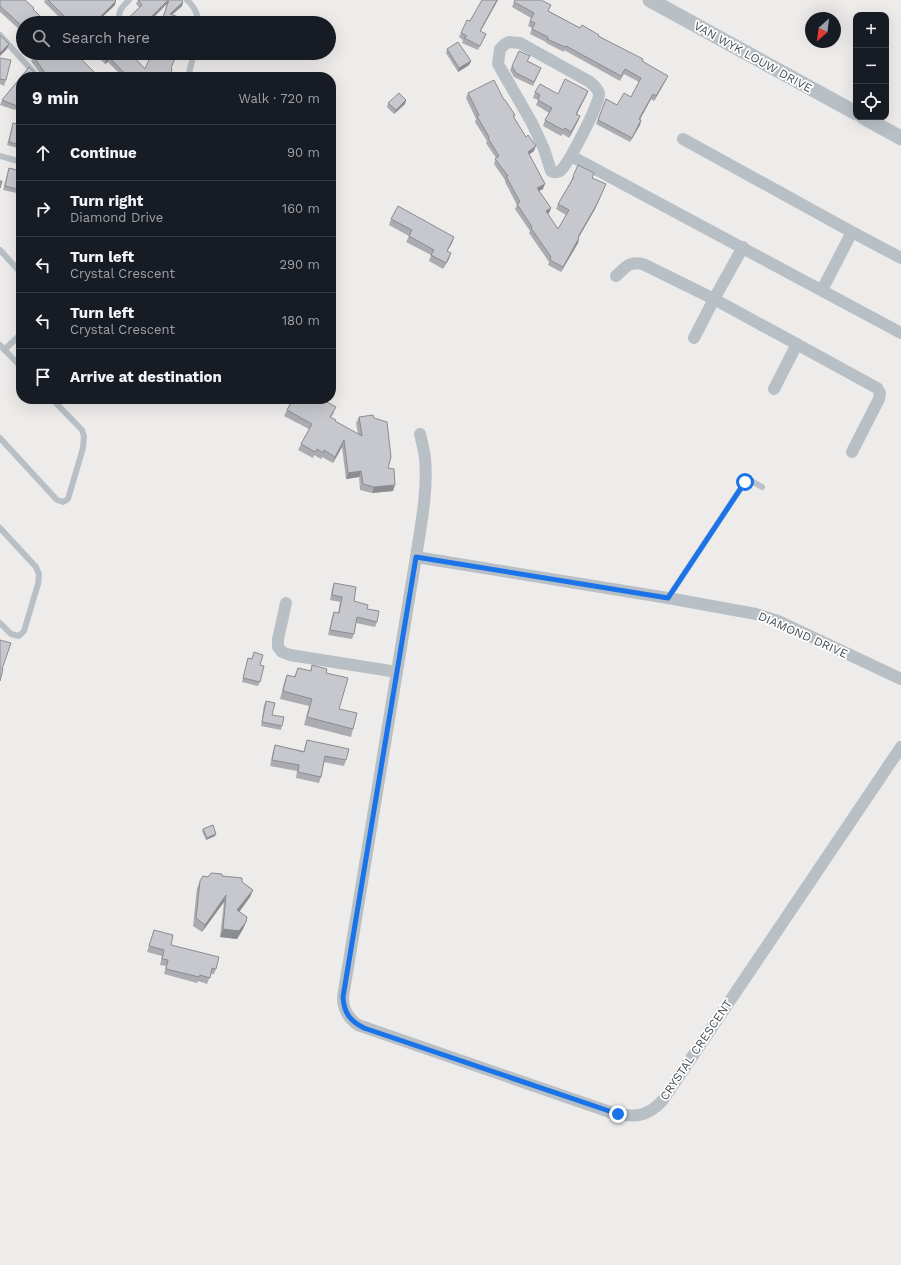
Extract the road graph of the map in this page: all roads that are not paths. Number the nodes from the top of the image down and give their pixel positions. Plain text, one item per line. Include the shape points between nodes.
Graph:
1 (129, 0) edge
2 (188, 0) edge
3 (650, 0) edge
4 (119, 16) edge
5 (197, 16) edge
6 (0, 35) edge
7 (16, 53) edge
8 (23, 60) edge
9 (192, 60) edge
10 (33, 72) edge
11 (189, 72) edge
12 (853, 111) edge
13 (868, 120) edge
14 (901, 138) edge
15 (683, 139) dead end
16 (0, 156) edge
17 (571, 156) junction
18 (16, 161) edge
19 (852, 232) junction
20 (743, 248) junction
21 (0, 250) edge
22 (901, 258) edge
23 (16, 268) edge
24 (616, 276) dead end
25 (822, 290) junction
26 (714, 300) junction
27 (901, 333) edge
28 (16, 338) edge
29 (694, 338) dead end
30 (797, 344) junction
31 (2, 348) edge
32 (16, 362) edge
33 (774, 389) dead end
34 (57, 404) edge
35 (420, 434) dead end
36 (0, 438) edge
37 (852, 452) dead end
38 (762, 487) dead end
39 (0, 528) edge
40 (416, 557) junction
41 (668, 598) junction
42 (286, 603) dead end
43 (0, 623) edge
44 (397, 672) junction
45 (901, 679) edge
46 (901, 747) edge

1 - 4 lane via 121,8
2 - 5 lane
3 - 12 street, VAN WYK LOUW DRIVE
6 - 7 lane
8 - 10 lane
9 - 11 lane
13 - 14 street
15 - 19 street
16 - 18 lane
17 - 17 street via 599,100 597,88 520,44 505,44 500,49 498,64 532,123 551,171 559,171
17 - 20 street
19 - 22 street
19 - 25 street
20 - 25 street
20 - 26 street
21 - 23 lane
24 - 26 street via 628,264 635,262
25 - 27 street
26 - 29 street
26 - 30 street
28 - 31 lane
30 - 33 street
30 - 37 street via 879,390 880,399
31 - 32 lane
34 - 36 lane via 82,430 84,436 68,499 63,502 57,500
35 - 40 street, CRYSTAL CRESCENT via 426,475
38 - 41 lane via 750,480 745,482
39 - 43 lane via 36,566 39,574 24,631 19,636 11,634
40 - 41 street, DIAMOND DRIVE
40 - 44 street, CRYSTAL CRESCENT
41 - 45 street, DIAMOND DRIVE via 763,616
42 - 44 street via 278,639 278,647 282,652
44 - 46 street, CRYSTAL CRESCENT via 343,997 346,1012 354,1022 364,1028 624,1116 643,1115 663,1100

